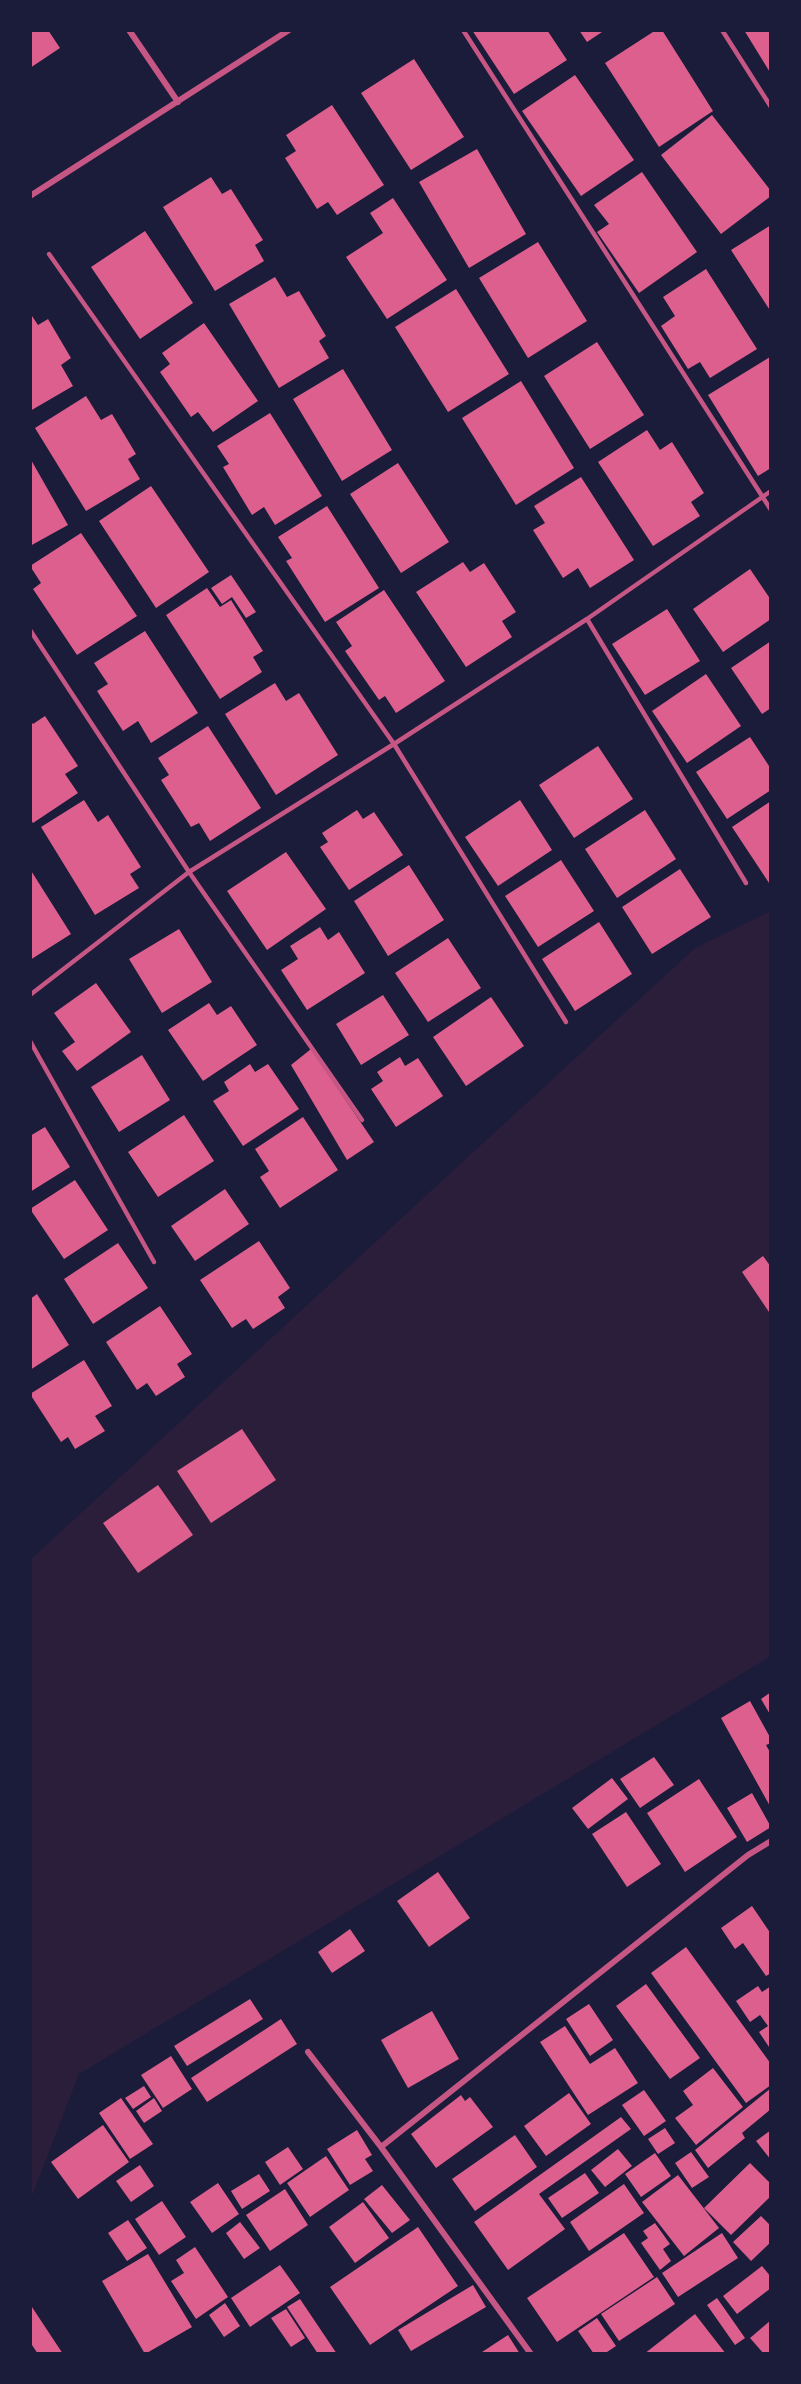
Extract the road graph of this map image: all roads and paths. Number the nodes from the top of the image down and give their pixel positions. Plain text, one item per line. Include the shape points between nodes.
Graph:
1 (129, 30) edge
2 (289, 30) edge
3 (463, 30) edge
4 (722, 30) edge
5 (178, 102) junction
6 (771, 107) edge
7 (30, 196) edge
8 (49, 254) dead end
9 (771, 491) edge
10 (762, 497) junction
11 (771, 510) edge
12 (587, 619) junction
13 (30, 630) edge
14 (394, 744) junction
15 (189, 872) junction
16 (746, 883) dead end
17 (30, 995) edge
18 (566, 1022) dead end
19 (30, 1041) edge
20 (362, 1120) dead end
21 (154, 1262) dead end
22 (771, 1841) edge
23 (308, 2052) dead end
24 (381, 2147) junction
25 (531, 2354) edge

1 - 5 street
2 - 5 street
3 - 10 lane
4 - 6 lane
5 - 7 street
8 - 14 lane
9 - 10 lane
10 - 11 lane
10 - 12 lane
12 - 14 lane
12 - 16 lane
13 - 15 lane
14 - 15 lane
14 - 18 lane
15 - 17 lane
15 - 20 lane
19 - 21 lane
22 - 24 street
23 - 24 street
24 - 25 street

